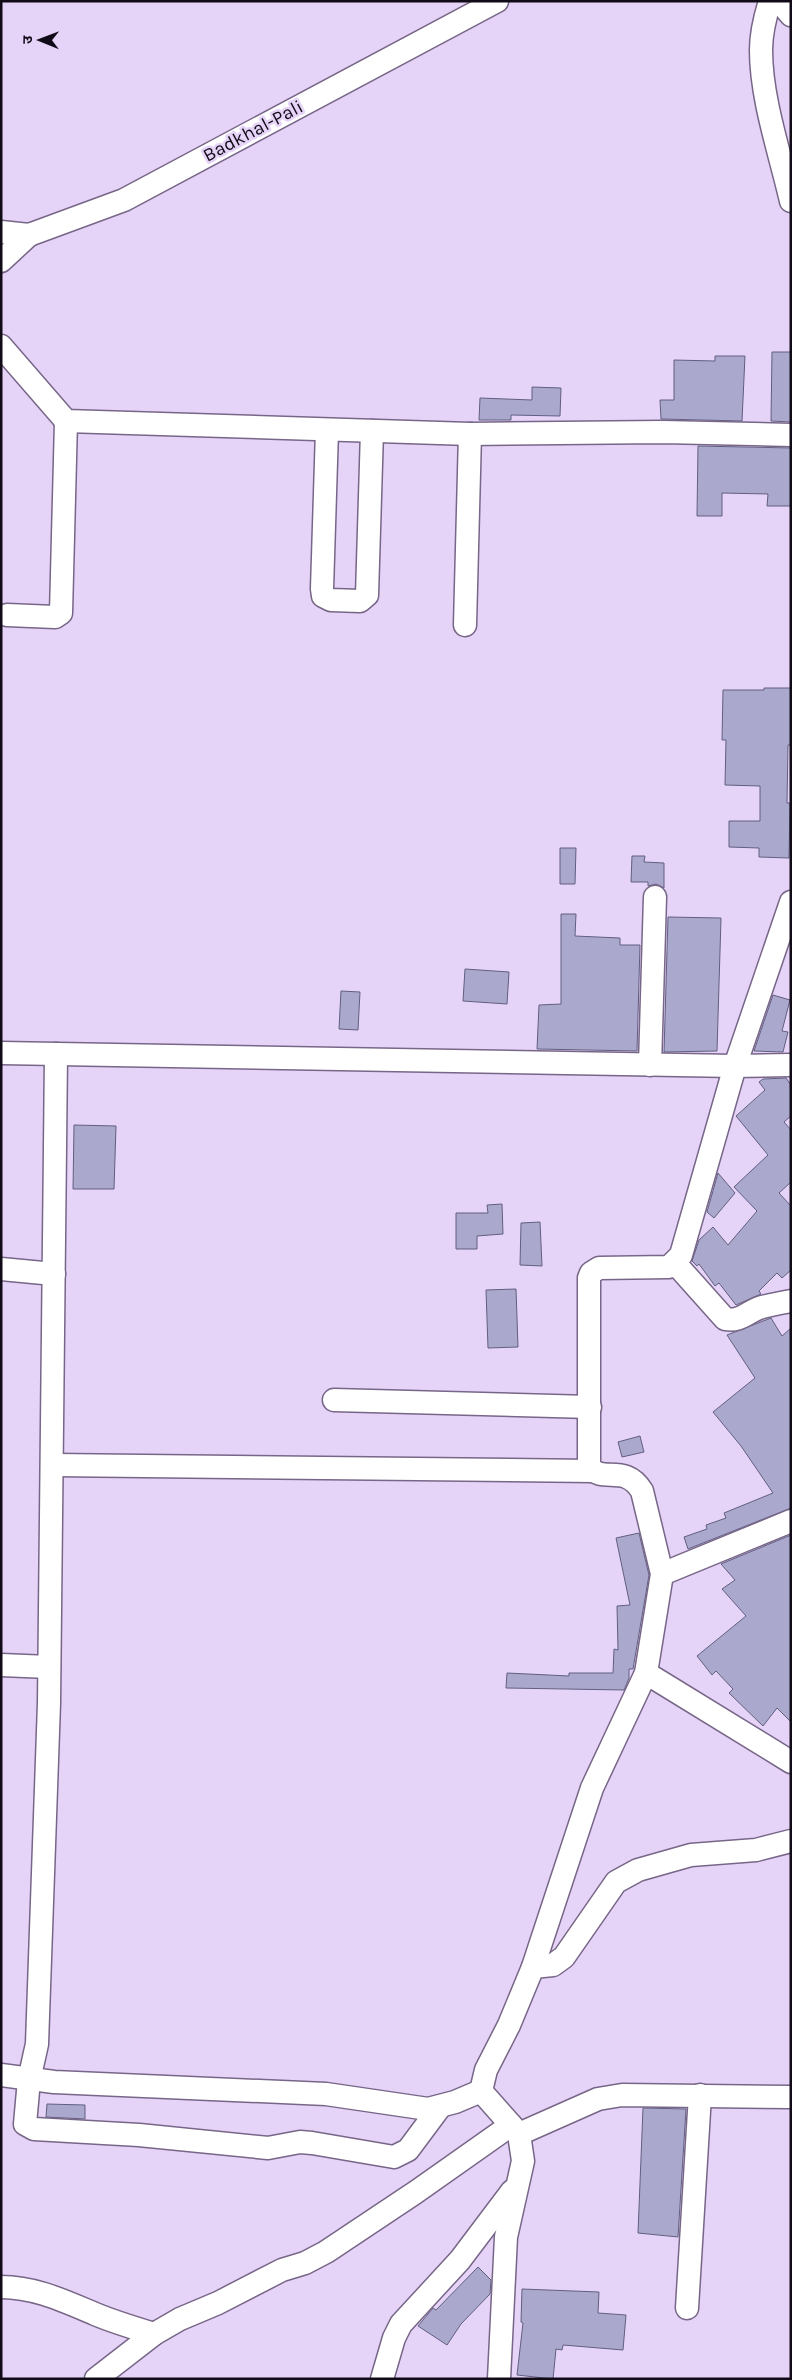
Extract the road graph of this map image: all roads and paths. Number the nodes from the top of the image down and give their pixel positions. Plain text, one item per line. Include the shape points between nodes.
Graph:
1 (497, 1) edge
2 (770, 1) edge
3 (779, 1) edge
4 (791, 15) edge
5 (791, 201) edge
6 (1, 232) edge
7 (29, 235) junction
8 (1, 261) edge
9 (1, 346) edge
10 (66, 420) junction
11 (327, 430) junction
12 (372, 431) junction
13 (470, 434) junction
14 (791, 435) edge
15 (8, 615) dead end
16 (465, 625) dead end
17 (656, 897) dead end
18 (791, 902) edge
19 (784, 946) edge
20 (1, 1053) edge
21 (56, 1054) junction
22 (650, 1064) junction
23 (791, 1065) edge
24 (735, 1066) junction
25 (675, 1263) junction
26 (1, 1269) edge
27 (54, 1274) junction
28 (791, 1301) edge
29 (334, 1400) dead end
30 (590, 1407) junction
31 (53, 1465) junction
32 (593, 1471) junction
33 (791, 1521) edge
34 (662, 1574) junction
35 (1, 1665) edge
36 (49, 1667) junction
37 (646, 1673) junction
38 (791, 1762) edge
39 (791, 1841) edge
40 (534, 1967) junction
41 (1, 2075) edge
42 (29, 2080) junction
43 (700, 2095) junction
44 (791, 2097) edge
45 (440, 2107) junction
46 (498, 2111) junction
47 (519, 2182) junction
48 (1, 2287) edge
49 (687, 2308) dead end
50 (154, 2334) junction
51 (96, 2379) edge
52 (382, 2379) edge
53 (499, 2379) edge

1 - 7 street, Badkhal-Pali via 124,200
2 - 5 street via 761,50 764,85
3 - 4 street
6 - 7 street, Badkhal-Pali
7 - 8 street
9 - 10 street
10 - 11 street
10 - 15 street via 61,613 55,617
11 - 12 street
11 - 12 street via 322,589 324,596 331,600 360,601 367,595
12 - 13 street
13 - 14 street via 663,432
13 - 16 street
17 - 22 street
18 - 19 street
19 - 24 street
20 - 21 street
21 - 22 street
21 - 27 street
22 - 24 street
23 - 24 street
24 - 25 street via 681,1255
25 - 28 street via 725,1319 741,1319 764,1306
25 - 30 street via 657,1269 599,1268 590,1273
26 - 27 street
27 - 31 street
29 - 30 street
30 - 32 street via 588,1460
31 - 32 street
31 - 36 street
32 - 34 street via 623,1475 636,1482 642,1491
33 - 34 street
34 - 37 street
35 - 36 street
36 - 42 street via 37,2044
37 - 38 street
37 - 40 street via 592,1788
39 - 40 street via 756,1850 691,1855 638,1870 616,1882 564,1957 553,1965
40 - 46 street via 486,2070
41 - 42 street
42 - 45 street via 326,2094 414,2108
42 - 45 street via 24,2119 25,2124 34,2129 139,2135 268,2148 300,2142 387,2157 408,2150
43 - 44 street
43 - 46 street via 622,2095
43 - 49 street
45 - 46 street
46 - 47 street via 523,2161
46 - 50 street via 416,2192 326,2252 305,2264 282,2270
47 - 52 street via 460,2260 401,2324
47 - 53 street via 506,2236
48 - 50 street via 20,2287 48,2295
50 - 51 street

